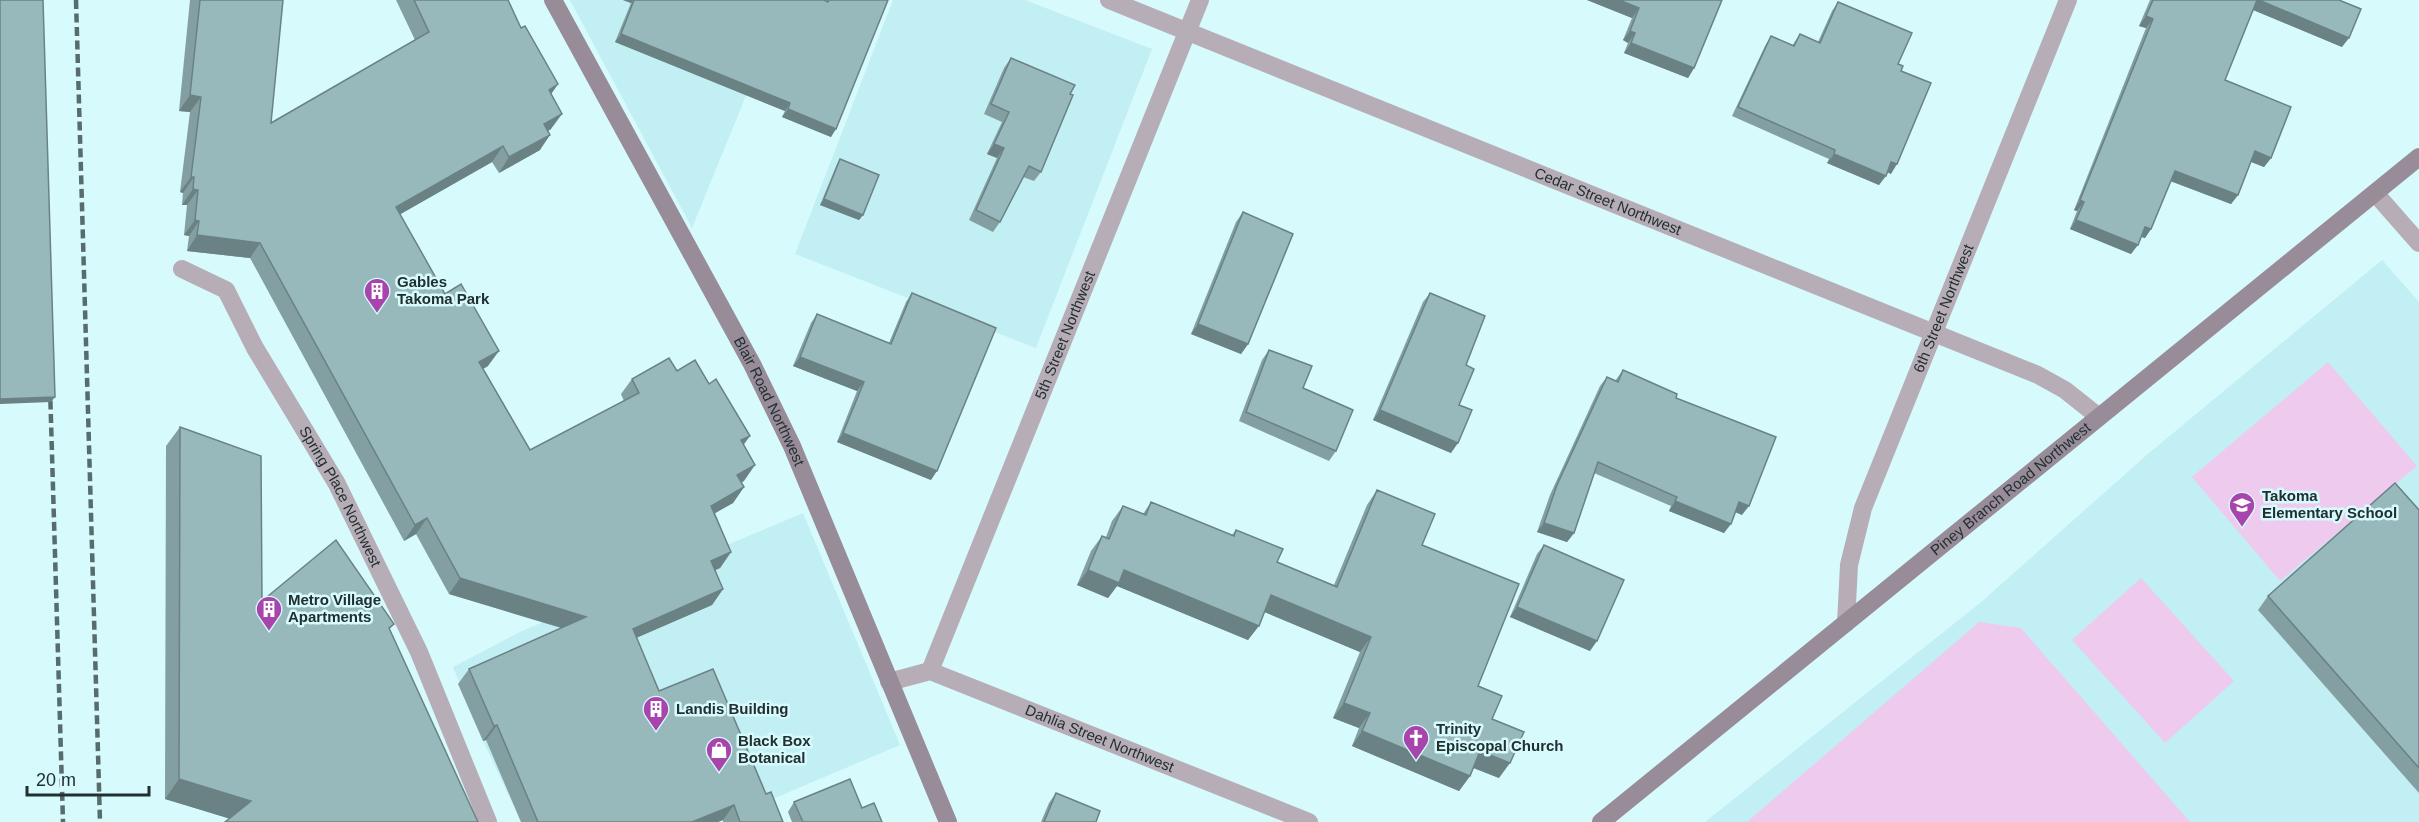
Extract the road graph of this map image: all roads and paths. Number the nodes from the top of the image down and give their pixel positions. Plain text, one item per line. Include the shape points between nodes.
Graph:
1 (553, 0) edge
2 (1109, 0) edge
3 (1200, 0) edge
4 (2068, 0) edge
5 (1188, 32) junction
6 (2419, 157) edge
7 (2374, 193) junction
8 (2419, 243) edge
9 (182, 269) dead end
10 (1934, 332) junction
11 (2099, 417) junction
12 (1846, 623) junction
13 (930, 671) junction
14 (889, 682) junction
15 (488, 822) edge
16 (948, 822) edge
17 (1309, 822) edge
18 (1602, 822) edge

1 - 14 main road, Blair Road Northwest via 752,364 792,446
2 - 5 street, Cedar Street Northwest
3 - 5 street, 5th Street Northwest
4 - 10 street, 6th Street Northwest
5 - 10 street, Cedar Street Northwest
5 - 13 street, 5th Street Northwest
6 - 7 main road, Piney Branch Road Northwest
7 - 8 street
7 - 11 main road, Piney Branch Road Northwest
9 - 15 street, Spring Place Northwest via 226,290 255,348 337,484 419,652
10 - 11 street, Cedar Street Northwest via 2038,375
10 - 12 street, 6th Street Northwest via 1860,519 1849,565
11 - 12 main road, Piney Branch Road Northwest
12 - 18 main road, Piney Branch Road Northwest
13 - 14 street
13 - 17 street, Dahlia Street Northwest
14 - 16 main road, Blair Road Northwest

